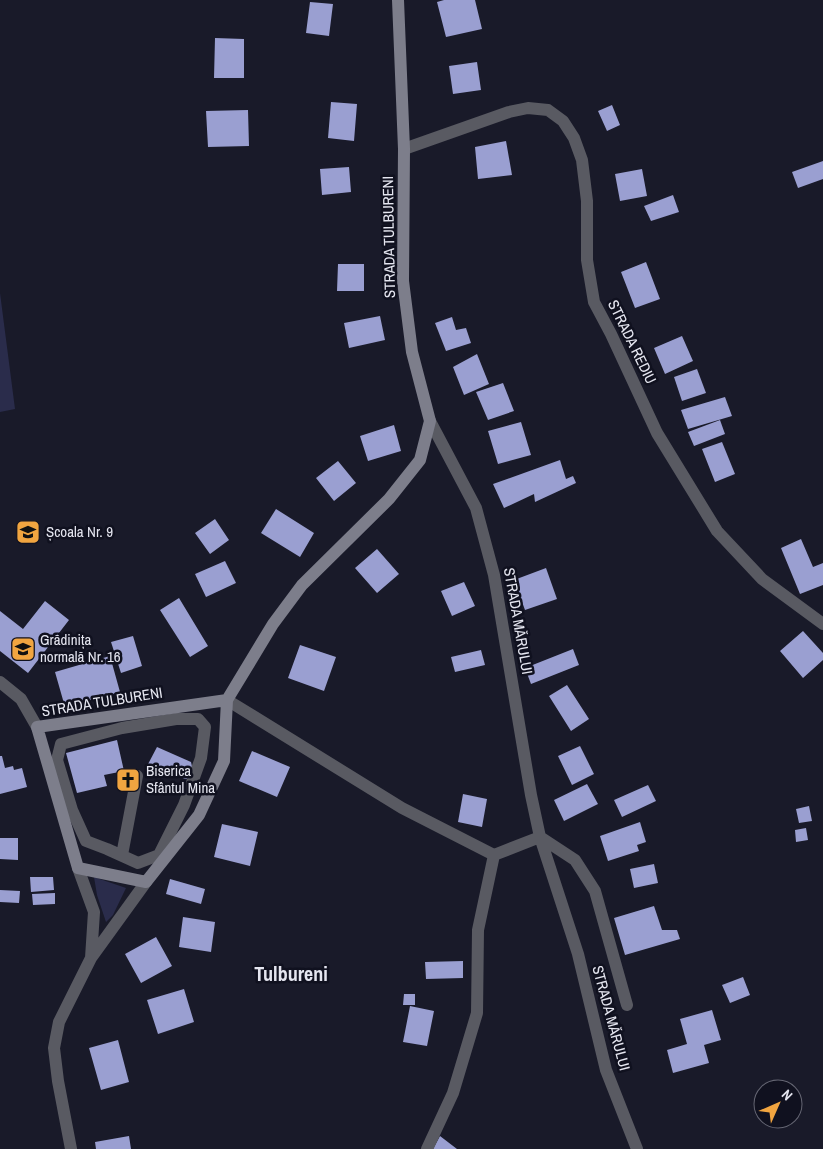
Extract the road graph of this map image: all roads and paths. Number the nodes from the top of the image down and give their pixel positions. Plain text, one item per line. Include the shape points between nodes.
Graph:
1 (398, 0) edge
2 (404, 149) junction
3 (430, 421) junction
4 (823, 624) edge
5 (0, 682) edge
6 (227, 700) junction
7 (37, 728) junction
8 (137, 776) dead end
9 (540, 837) junction
10 (122, 855) junction
11 (494, 855) junction
12 (78, 868) junction
13 (146, 882) junction
14 (90, 958) junction
15 (627, 1005) dead end
16 (71, 1149) edge
17 (426, 1149) edge
18 (637, 1149) edge

1 - 2 street, STRADA TULBURENI
2 - 3 street, STRADA TULBURENI via 403,281 412,352
2 - 4 street, STRADA REDIU via 528,108 548,110 563,121 582,160 594,302 657,433 717,530 762,579
3 - 6 street, STRADA TULBURENI via 420,460 389,499 302,586 273,624
3 - 9 street, STRADA MĂRULUI via 476,508 489,556
5 - 7 street via 21,699
6 - 7 street, STRADA TULBURENI
6 - 11 street via 402,808
6 - 13 street, STRADA TULBURENI via 224,761 199,815
7 - 12 street, STRADA TULBURENI
8 - 10 street
9 - 11 street
9 - 15 street via 575,860 595,891
9 - 18 street, STRADA MĂRULUI via 578,954 606,1070
10 - 10 street via 138,863 159,855 184,805 201,758 205,727 198,719 176,719 122,728 61,744 57,760 72,810 86,842
11 - 17 street via 478,930 477,1013 453,1093
12 - 13 street
12 - 14 street, STRADA TULBURENI via 94,912
13 - 14 street, STRADA TULBURENI
14 - 16 street, STRADA TULBURENI via 59,1022 54,1048

